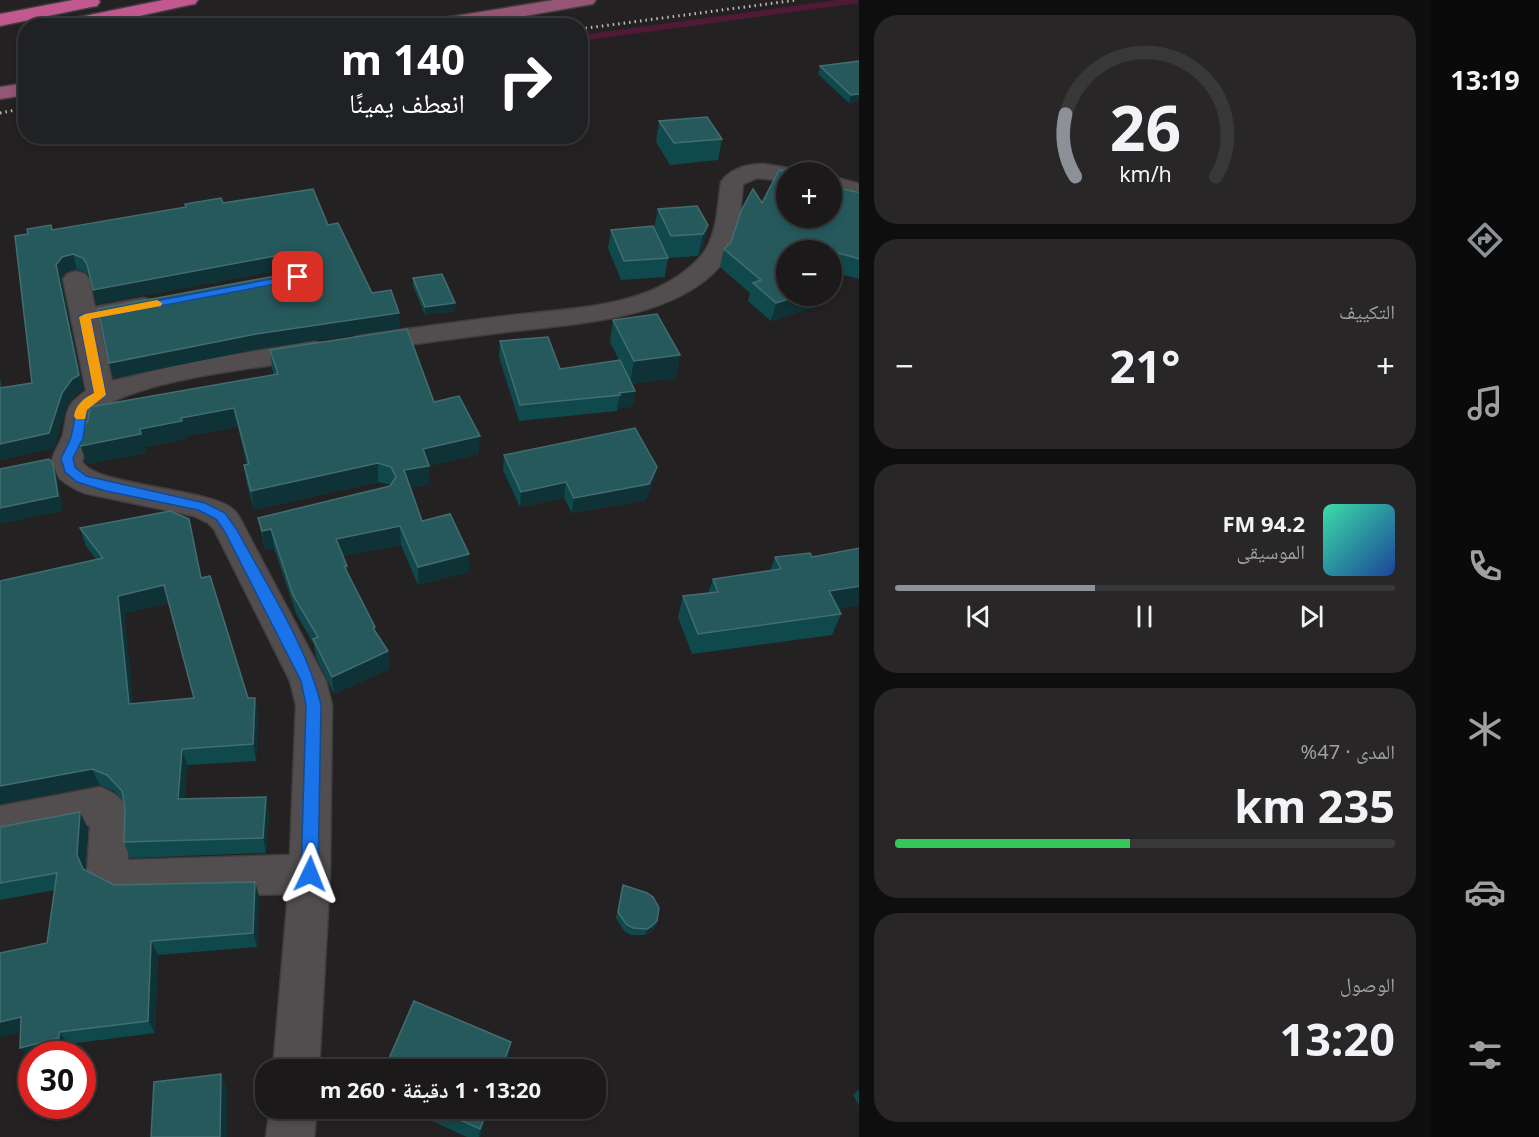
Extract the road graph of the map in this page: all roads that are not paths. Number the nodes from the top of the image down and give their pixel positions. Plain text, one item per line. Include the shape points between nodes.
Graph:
1 (101, 0) edge
2 (189, 0) edge
3 (587, 0) edge
4 (103, 18) edge
5 (479, 18) edge
6 (0, 20) edge
7 (18, 90) edge
8 (0, 93) edge
9 (776, 173) edge
10 (842, 186) edge
11 (859, 192) edge
12 (76, 279) dead end
13 (163, 302) edge
14 (85, 317) junction
15 (100, 395) junction
16 (0, 824) edge
17 (310, 874) junction
18 (297, 1059) edge
19 (292, 1119) edge
20 (290, 1137) edge

1 - 6 highway
2 - 4 highway
3 - 5 main road
7 - 8 main road
9 - 15 street via 757,171 737,176 732,182 713,259 685,284 663,295 610,310 342,346 160,377
10 - 11 street
12 - 14 street
13 - 14 street
14 - 15 street
15 - 17 street via 81,409 77,438 56,460 81,479 201,506 242,527 308,681 314,705
16 - 17 street via 100,805 110,813 107,870 122,879
17 - 18 street
19 - 20 street

